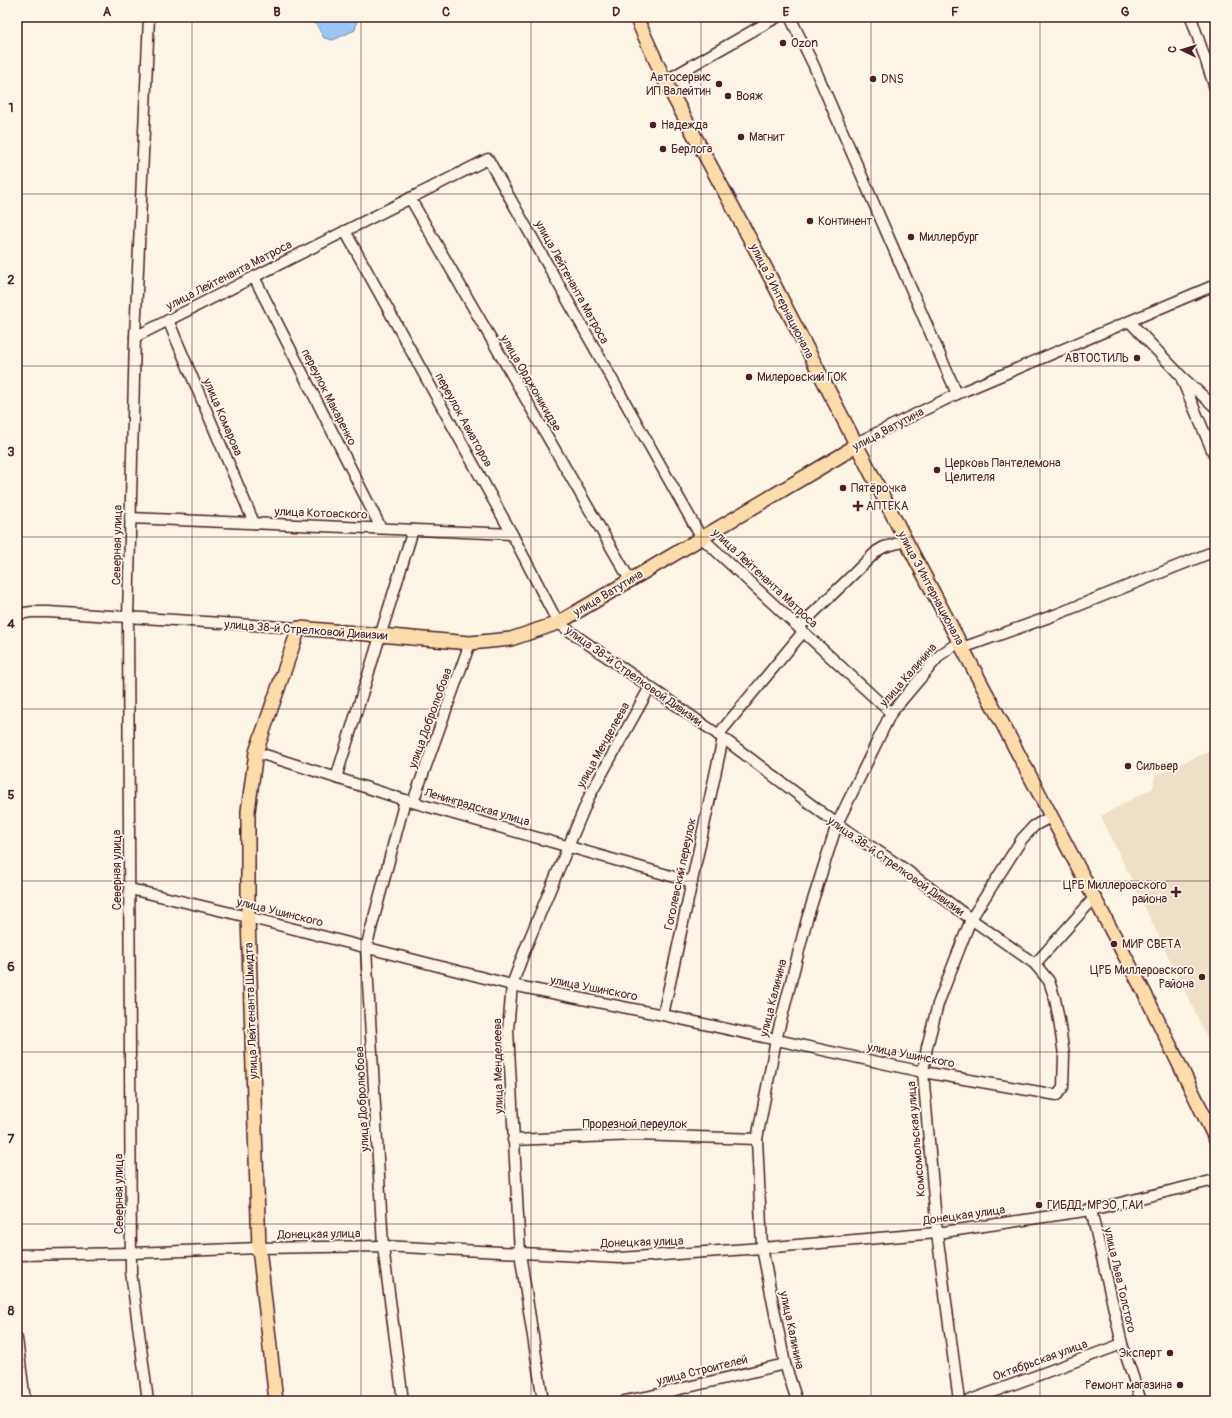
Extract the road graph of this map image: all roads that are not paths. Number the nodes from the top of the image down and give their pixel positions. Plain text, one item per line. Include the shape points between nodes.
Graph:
1 (149, 17) edge
2 (636, 17) edge
3 (777, 17) edge
4 (790, 17) edge
5 (1191, 17) edge
6 (666, 82) junction
7 (1215, 88) edge
8 (410, 198) junction
9 (345, 231) junction
10 (254, 277) junction
11 (1215, 285) edge
12 (168, 320) junction
13 (1130, 322) junction
14 (135, 337) junction
15 (1181, 376) junction
16 (957, 394) junction
17 (1215, 406) edge
18 (856, 443) junction
19 (1215, 457) edge
20 (130, 518) junction
21 (254, 523) junction
22 (381, 528) junction
23 (413, 530) junction
24 (512, 534) junction
25 (701, 537) junction
26 (906, 541) junction
27 (1215, 551) edge
28 (630, 580) junction
29 (17, 614) edge
30 (128, 618) junction
31 (558, 623) junction
32 (299, 628) junction
33 (801, 630) junction
34 (381, 635) junction
35 (470, 643) junction
36 (961, 645) junction
37 (650, 687) junction
38 (891, 713) junction
39 (720, 737) junction
40 (256, 752) junction
41 (336, 778) junction
42 (409, 801) junction
43 (1052, 816) junction
44 (837, 824) junction
45 (569, 847) junction
46 (692, 882) junction
47 (130, 888) junction
48 (1095, 897) junction
49 (248, 917) junction
50 (971, 919) junction
51 (366, 948) junction
52 (1035, 964) junction
53 (512, 985) junction
54 (663, 1015) junction
55 (776, 1040) junction
56 (923, 1072) junction
57 (1215, 1138) edge
58 (757, 1139) junction
59 (513, 1140) junction
60 (1215, 1180) edge
61 (1091, 1210) junction
62 (937, 1233) junction
63 (383, 1246) junction
64 (259, 1248) junction
65 (762, 1248) junction
66 (132, 1253) junction
67 (520, 1253) junction
68 (17, 1255) edge
69 (17, 1339) edge
70 (1122, 1344) junction
71 (785, 1364) junction
72 (647, 1399) edge
73 (25, 1401) edge
74 (148, 1401) edge
75 (276, 1401) edge
76 (403, 1401) edge
77 (543, 1401) edge
78 (626, 1401) edge
79 (796, 1401) edge
80 (959, 1401) edge
81 (968, 1401) edge
82 (1141, 1401) edge

1 - 14 street, Северная улица
2 - 6 main road, улица 3 Интернационала
3 - 6 street
4 - 16 street
5 - 7 street
6 - 18 main road, улица 3 Интернационала
8 - 9 street, улица Лейтенанта Матроса
8 - 25 street, улица Лейтенанта Матроса via 488,159
8 - 28 street, улица Орджоникидзе
9 - 10 street, улица Лейтенанта Матроса
9 - 24 street, переулок Авиаторов
10 - 12 street, улица Лейтенанта Матроса
10 - 22 street, переулок Макаренко
11 - 13 street, улица Ватутина
12 - 14 street, улица Лейтенанта Матроса
12 - 21 street, улица Комарова
13 - 15 street
13 - 16 street, улица Ватутина
14 - 20 street, Северная улица
15 - 17 street
15 - 19 street
16 - 18 street, улица Ватутина
18 - 25 main road, улица Ватутина via 845,453
18 - 26 main road, улица 3 Интернационала
20 - 21 street, улица Котовского
20 - 30 street, Северная улица
21 - 22 street, улица Котовского
22 - 23 street, улица Котовского
23 - 24 street, улица Котовского
23 - 34 street
24 - 31 street, переулок Авиаторов
25 - 28 main road, улица Ватутина
25 - 33 street, улица Лейтенанта Матроса
26 - 33 street, Гоголевский переулок via 877,551
26 - 36 main road, улица 3 Интернационала
27 - 36 street, улица Калинина via 1055,615
28 - 31 main road, улица Ватутина
29 - 30 street, улица 38-й Стрелковой Дивизии via 48,612
30 - 32 street, улица 38-й Стрелковой Дивизии
30 - 47 street, Северная улица
31 - 35 main road, улица 38-й Стрелковой Дивизии via 511,639
31 - 37 street, улица 38-й Стрелковой Дивизии
32 - 34 main road, улица 38-й Стрелковой Дивизии
32 - 40 main road, улица Лейтенанта Шмидта
33 - 38 street, улица Лейтенанта Матроса
33 - 39 street, Гоголевский переулок
34 - 35 main road, улица 38-й Стрелковой Дивизии
34 - 41 street
35 - 42 street, улица Добролюбова
36 - 38 street, улица Калинина via 940,655
36 - 43 main road, улица 3 Интернационала
37 - 39 street, улица 38-й Стрелковой Дивизии
37 - 45 street, улица Менделеева via 589,797
38 - 44 street, улица Калинина
39 - 44 street, улица 38-й Стрелковой Дивизии
39 - 46 street, Гоголевский переулок
40 - 41 street, Ленинградская улица
40 - 49 main road, улица Лейтенанта Шмидта via 248,811
41 - 42 street, Ленинградская улица
42 - 45 street, Ленинградская улица
42 - 51 street, улица Добролюбова
43 - 48 main road, улица 3 Интернационала
43 - 50 street, Комсомольская улица via 1034,826 1022,839
44 - 50 street, улица 38-й Стрелковой Дивизии via 906,870
44 - 55 street, улица Калинина via 807,918
45 - 46 street, Ленинградская улица
45 - 53 street, улица Менделеева
46 - 54 street, Гоголевский переулок
47 - 49 street, улица Ушинского
47 - 66 street, Северная улица
48 - 52 street
48 - 57 main road, улица 3 Интернационала via 1180,1063
49 - 51 street, улица Ушинского
49 - 64 main road, улица Лейтенанта Шмидта
50 - 52 street, улица 38-й Стрелковой Дивизии
50 - 56 street, Комсомольская улица via 938,1004
51 - 53 street, улица Ушинского
51 - 63 street, улица Добролюбова
52 - 56 street, улица Ушинского via 1049,981 1059,1020 1064,1055 1063,1087 1057,1095
53 - 54 street, улица Ушинского
53 - 59 street, улица Менделеева via 508,1030
54 - 55 street, улица Ушинского
55 - 56 street, улица Ушинского
55 - 58 street, улица Калинина
56 - 62 street, Комсомольская улица
58 - 59 street, Прорезной переулок via 636,1135
58 - 65 street, улица Калинина
59 - 67 street, улица Менделеева
60 - 61 street, Донецкая улица
61 - 62 street, Донецкая улица
61 - 70 street, улица Льва Толстого
62 - 65 street, Донецкая улица
62 - 80 street, Комсомольская улица
63 - 64 street, Донецкая улица
63 - 67 street, Донецкая улица
63 - 76 street, улица Добролюбова
64 - 66 street, Донецкая улица
64 - 75 main road, улица Лейтенанта Шмидта
65 - 67 street, Донецкая улица via 620,1258
65 - 71 street, улица Калинина
66 - 68 street, Донецкая улица
66 - 74 street, Северная улица via 131,1272
67 - 77 street, улица Менделеева
69 - 73 street
70 - 81 street, Октябрьская улица
70 - 82 street, улица Льва Толстого
71 - 72 street, улица Строителей
71 - 79 street, улица Калинина
72 - 78 street, улица Строителей

